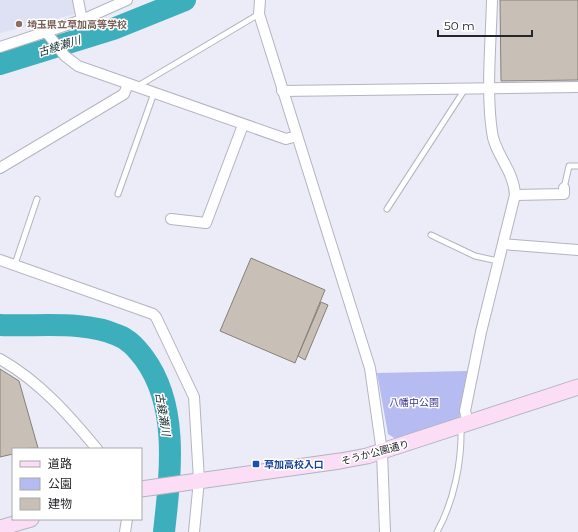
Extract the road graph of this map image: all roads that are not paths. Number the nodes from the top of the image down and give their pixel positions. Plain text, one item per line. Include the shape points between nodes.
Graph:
1 (78, 0) edge
2 (127, 0) edge
3 (260, 0) edge
4 (492, 0) edge
5 (259, 14) junction
6 (82, 20) junction
7 (49, 35) junction
8 (0, 47) edge
9 (132, 85) junction
10 (578, 87) edge
11 (466, 88) junction
12 (490, 88) junction
13 (282, 91) junction
14 (154, 93) junction
15 (243, 125) junction
16 (297, 136) junction
17 (578, 166) edge
18 (0, 168) edge
19 (564, 188) joint
20 (118, 194) dead end
21 (515, 195) junction
22 (37, 200) dead end
23 (387, 209) dead end
24 (171, 219) dead end
25 (431, 235) dead end
26 (503, 244) junction
27 (578, 250) edge
28 (0, 260) edge
29 (498, 262) junction
30 (15, 264) junction
31 (0, 359) edge
32 (578, 387) edge
33 (465, 424) junction
34 (96, 448) edge
35 (382, 452) junction
36 (194, 481) junction
37 (142, 489) edge
38 (28, 520) edge
39 (128, 520) edge
40 (0, 528) edge
41 (125, 532) edge
42 (194, 532) edge
43 (385, 532) edge
44 (437, 532) edge

1 - 6 street
2 - 6 street
3 - 5 street
4 - 12 street
5 - 9 lane
5 - 13 street
6 - 7 street
7 - 8 street
7 - 9 street via 65,56 78,66
9 - 14 street
9 - 18 street via 124,94
10 - 12 street
11 - 12 street
11 - 13 street
11 - 23 lane
12 - 21 street via 492,133 514,184
13 - 16 street
14 - 15 street
14 - 20 lane
15 - 16 street via 286,139
15 - 24 street via 206,223
16 - 35 street via 370,368
17 - 19 lane via 569,166
19 - 21 street via 564,194
21 - 26 street
22 - 30 lane
25 - 29 lane via 475,256
26 - 27 street
26 - 29 street
28 - 30 street
29 - 33 street via 481,332 465,411
30 - 36 street via 156,317 194,397
31 - 34 street via 30,378 54,400
32 - 33 street, そうか公園通り
33 - 35 street, そうか公園通り
33 - 44 lane via 451,499
35 - 36 street, そうか公園通り via 340,461
35 - 43 street
36 - 37 street, そうか公園通り
36 - 42 street
38 - 40 street
39 - 41 street

